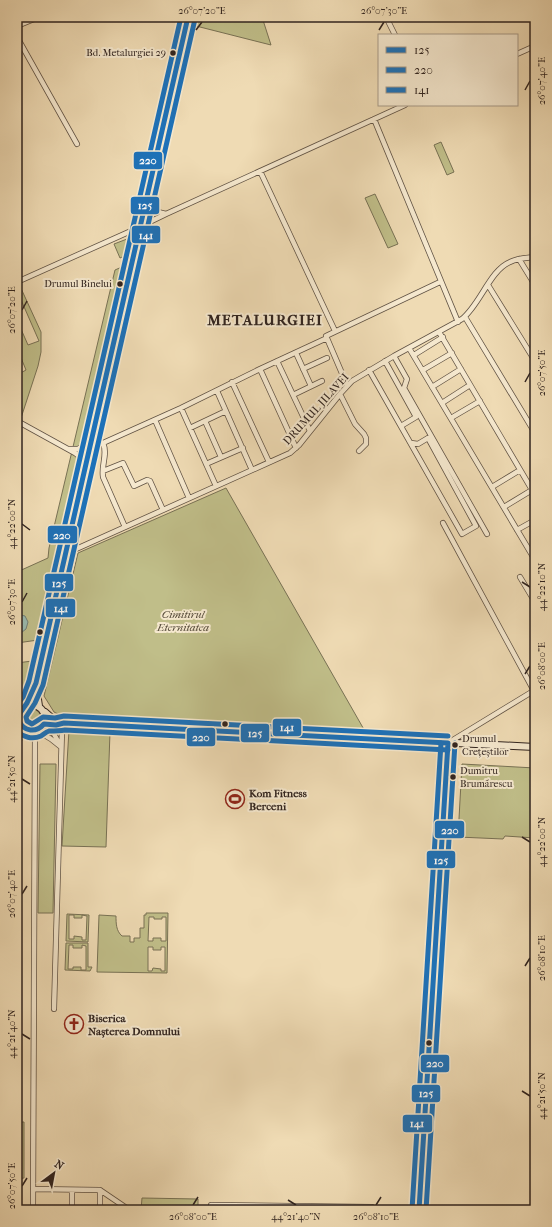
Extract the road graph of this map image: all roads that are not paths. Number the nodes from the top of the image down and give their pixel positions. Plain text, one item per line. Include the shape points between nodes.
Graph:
1 (39, 17) edge
2 (188, 17) edge
3 (386, 17) edge
4 (17, 26) edge
5 (394, 34) edge
6 (17, 37) edge
7 (535, 46) edge
8 (518, 54) edge
9 (403, 106) edge
10 (374, 119) junction
11 (78, 144) dead end
12 (260, 171) junction
13 (145, 205) junction
14 (166, 214) junction
15 (140, 227) junction
16 (535, 257) edge
17 (519, 259) junction
18 (17, 282) edge
19 (440, 282) junction
20 (488, 285) junction
21 (535, 285) edge
22 (465, 316) junction
23 (458, 322) junction
24 (335, 331) junction
25 (439, 332) junction
26 (443, 337) junction
27 (327, 338) junction
28 (409, 348) junction
29 (296, 353) junction
30 (452, 353) junction
31 (414, 355) junction
32 (394, 356) junction
33 (327, 358) dead end
34 (277, 361) junction
35 (385, 361) junction
36 (535, 361) edge
37 (260, 368) junction
38 (303, 369) junction
39 (461, 369) junction
40 (369, 370) junction
41 (423, 370) junction
42 (322, 381) dead end
43 (232, 382) junction
44 (347, 385) junction
45 (470, 385) junction
46 (311, 386) junction
47 (432, 387) junction
48 (217, 390) junction
49 (340, 394) junction
50 (293, 395) junction
51 (480, 401) junction
52 (442, 403) junction
53 (181, 408) junction
54 (226, 411) junction
55 (451, 418) junction
56 (155, 420) junction
57 (205, 421) junction
58 (17, 422) edge
59 (401, 426) junction
60 (190, 428) junction
61 (310, 431) junction
62 (535, 433) edge
63 (90, 443) junction
64 (103, 443) junction
65 (411, 443) junction
66 (67, 448) junction
67 (243, 448) junction
68 (296, 448) junction
69 (359, 451) dead end
70 (221, 458) junction
71 (269, 462) junction
72 (206, 464) junction
73 (85, 465) junction
74 (252, 470) junction
75 (520, 470) junction
76 (103, 471) junction
77 (216, 486) junction
78 (492, 487) junction
79 (532, 490) junction
80 (535, 495) edge
81 (190, 498) junction
82 (504, 507) junction
83 (163, 510) junction
84 (535, 520) edge
85 (443, 523) dead end
86 (125, 526) junction
87 (518, 530) junction
88 (487, 534) dead end
89 (535, 546) edge
90 (529, 550) junction
91 (65, 554) junction
92 (535, 560) edge
93 (520, 577) dead end
94 (535, 602) edge
95 (36, 683) junction
96 (534, 691) edge
97 (39, 706) junction
98 (25, 707) junction
99 (45, 712) junction
100 (64, 722) junction
101 (18, 723) edge
102 (44, 724) junction
103 (34, 731) junction
104 (17, 741) edge
105 (448, 743) junction
106 (61, 747) junction
107 (535, 747) edge
108 (54, 1009) dead end
109 (33, 1189) junction
110 (72, 1190) junction
111 (100, 1190) junction
112 (245, 1208) edge
113 (274, 1208) edge
114 (302, 1208) edge
115 (330, 1208) edge
116 (346, 1208) edge
117 (372, 1209) edge
118 (33, 1210) edge
119 (72, 1210) edge
120 (100, 1210) edge
121 (128, 1210) edge
122 (211, 1210) edge
123 (419, 1210) edge

1 - 4 street
2 - 13 main road
3 - 5 street
6 - 11 street
7 - 8 street
9 - 10 street
10 - 12 street
10 - 19 street
12 - 14 street
12 - 24 street
13 - 14 street
13 - 15 main road
14 - 15 street
15 - 18 street
15 - 63 main road
16 - 17 street, DRUMUL JILAVEI
17 - 20 street, DRUMUL JILAVEI via 503,265
17 - 21 street
19 - 23 street
19 - 24 street
20 - 22 street, DRUMUL JILAVEI
20 - 36 street
22 - 23 street, DRUMUL JILAVEI
22 - 62 street
23 - 25 street, DRUMUL JILAVEI
24 - 27 street via 326,336
25 - 26 street
25 - 28 street, DRUMUL JILAVEI
26 - 30 street
26 - 31 street
27 - 29 street
27 - 44 street
28 - 31 street
28 - 32 street, DRUMUL JILAVEI
29 - 34 street
29 - 38 street
30 - 39 street
30 - 41 street
31 - 41 street
32 - 35 street, DRUMUL JILAVEI
32 - 88 street via 408,379 404,388
33 - 38 street
34 - 37 street
34 - 50 street
35 - 40 street, DRUMUL JILAVEI
35 - 59 street via 416,417
37 - 43 street
37 - 68 street
38 - 46 street
39 - 45 street
39 - 47 street
40 - 44 street, DRUMUL JILAVEI
40 - 59 street
41 - 47 street
42 - 46 street
43 - 48 street
43 - 71 street
44 - 49 street, DRUMUL JILAVEI
45 - 51 street
45 - 52 street
46 - 50 street
47 - 52 street
48 - 53 street
48 - 54 street
49 - 61 street, DRUMUL JILAVEI
49 - 69 street via 355,424 365,435 366,444
50 - 61 street
51 - 55 street
51 - 75 street
52 - 55 street
53 - 56 street
53 - 60 street
54 - 57 street
54 - 67 street
55 - 78 street
56 - 64 street
56 - 81 street
57 - 60 street
57 - 70 street
58 - 66 street
59 - 65 street
60 - 72 street
61 - 68 street, DRUMUL JILAVEI
63 - 64 street
63 - 66 street via 78,449
63 - 73 main road
64 - 76 street
65 - 65 street via 418,444 428,438 476,526 462,534
66 - 73 street
67 - 70 street
67 - 74 street
68 - 71 street, DRUMUL JILAVEI
70 - 72 street
71 - 74 street, DRUMUL JILAVEI
72 - 77 street
73 - 91 main road
74 - 77 street, DRUMUL JILAVEI
75 - 78 street
75 - 79 street
76 - 83 street via 123,463 134,486 149,480
76 - 86 street
77 - 81 street, DRUMUL JILAVEI
78 - 82 street
79 - 80 street
79 - 82 street
81 - 83 street, DRUMUL JILAVEI
82 - 87 street
83 - 86 street, DRUMUL JILAVEI
84 - 87 street
85 - 96 street
86 - 91 street, DRUMUL JILAVEI
87 - 90 street
89 - 90 street
90 - 92 street
91 - 95 main road
93 - 94 street
95 - 97 main road
95 - 98 main road
96 - 105 street
97 - 98 main road via 32,704
97 - 99 main road
98 - 101 main road via 21,711
99 - 100 main road via 53,719
99 - 102 main road
100 - 102 main road via 56,725
100 - 105 main road
100 - 106 street
101 - 103 main road
102 - 103 main road
102 - 106 street via 54,734
103 - 104 street
103 - 106 street via 52,739
103 - 109 street
105 - 107 main road
105 - 123 street
106 - 108 street
109 - 110 street
109 - 118 street
110 - 111 street
110 - 119 street
111 - 120 street
111 - 121 street
112 - 113 street
112 - 122 street via 211,1205
113 - 114 street
114 - 115 street
115 - 116 street
116 - 117 street

